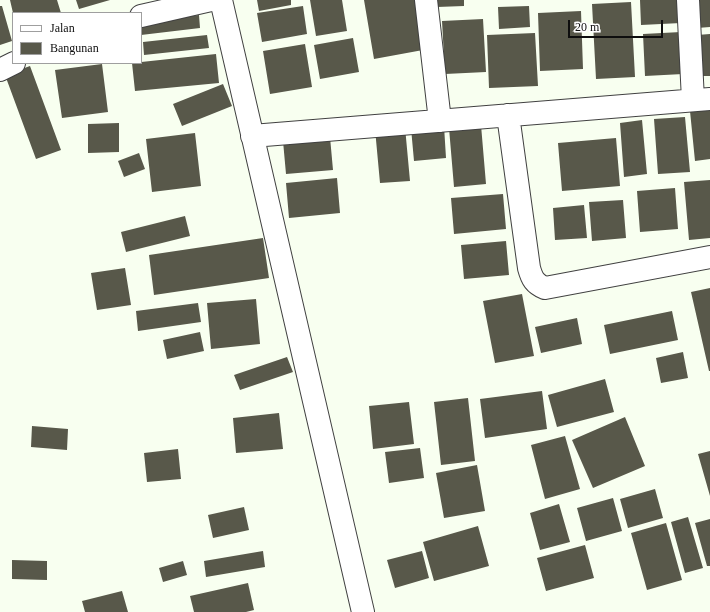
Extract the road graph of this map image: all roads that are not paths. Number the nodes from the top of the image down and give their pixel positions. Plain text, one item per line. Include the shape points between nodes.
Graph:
1 (211, 0) edge
2 (221, 0) edge
3 (426, 0) edge
4 (688, 0) edge
5 (142, 16) edge
6 (12, 64) edge
7 (0, 70) edge
8 (702, 100) edge
9 (508, 115) junction
10 (440, 121) junction
11 (252, 136) junction
12 (710, 257) edge
13 (363, 612) edge

1 - 5 street
2 - 11 street
3 - 10 street
4 - 8 street
6 - 7 street
8 - 9 street
9 - 10 street
9 - 12 street via 531,276 534,282 545,288
10 - 11 street
11 - 13 street

